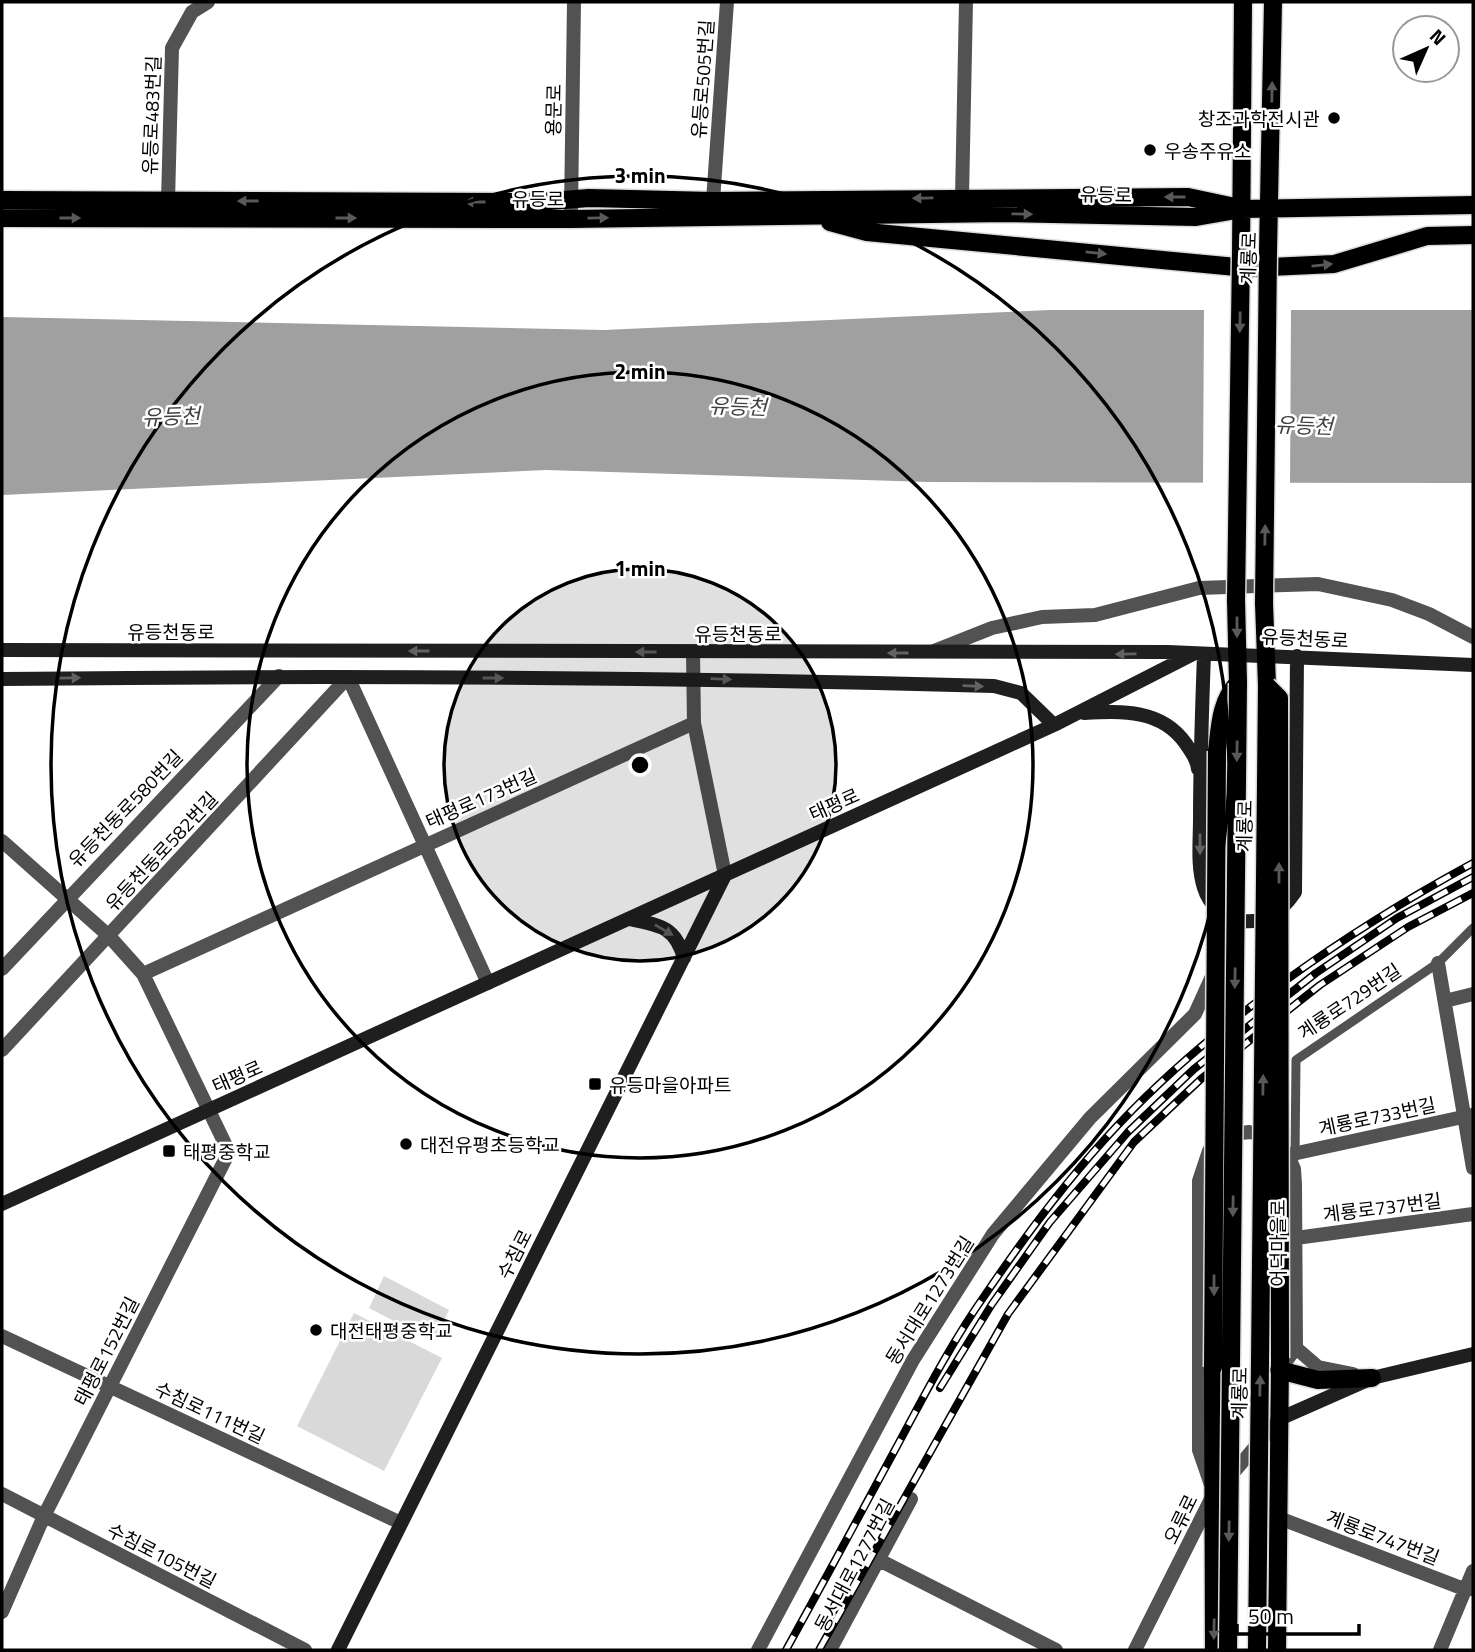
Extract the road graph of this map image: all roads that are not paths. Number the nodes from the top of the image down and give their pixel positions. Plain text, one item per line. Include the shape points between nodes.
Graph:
1 (208, 2) edge
2 (574, 2) edge
3 (727, 2) edge
4 (966, 2) edge
5 (1243, 2) edge
6 (1273, 2) edge
7 (962, 197) junction
8 (571, 199) junction
9 (2, 200) edge
10 (167, 201) junction
11 (713, 201) junction
12 (1473, 205) edge
13 (1242, 209) junction
14 (1271, 209) junction
15 (810, 216) junction
16 (2, 218) edge
17 (571, 219) junction
18 (1473, 235) edge
19 (1473, 637) edge
20 (2, 650) edge
21 (693, 652) junction
22 (929, 653) junction
23 (1199, 653) junction
24 (1237, 654) junction
25 (1266, 654) junction
26 (1297, 656) junction
27 (1473, 665) edge
28 (279, 676) junction
29 (348, 677) junction
30 (695, 678) junction
31 (2, 679) edge
32 (1238, 683) junction
33 (1267, 686) junction
34 (1079, 713) junction
35 (694, 723) junction
36 (1054, 726) junction
37 (1200, 789) junction
38 (2, 842) edge
39 (425, 845) junction
40 (725, 875) junction
41 (66, 897) junction
42 (629, 919) junction
43 (1237, 920) junction
44 (1473, 928) edge
45 (109, 936) junction
46 (684, 958) junction
47 (1438, 963) junction
48 (2, 969) edge
49 (143, 975) junction
50 (488, 983) junction
51 (1473, 994) edge
52 (1445, 1001) junction
53 (2, 1050) edge
54 (208, 1110) junction
55 (1469, 1116) edge
56 (1291, 1154) junction
57 (1473, 1168) edge
58 (2, 1204) edge
59 (1473, 1214) edge
60 (1296, 1238) junction
61 (2, 1336) edge
62 (1296, 1348) junction
63 (1473, 1354) edge
64 (1280, 1364) junction
65 (1372, 1377) junction
66 (110, 1387) junction
67 (1279, 1419) junction
68 (2, 1494) edge
69 (1214, 1494) junction
70 (911, 1499) dead end
71 (44, 1516) junction
72 (1279, 1518) junction
73 (401, 1524) junction
74 (879, 1560) junction
75 (1473, 1571) edge
76 (1469, 1589) edge
77 (2, 1612) edge
78 (305, 1650) edge
79 (338, 1650) edge
80 (758, 1650) edge
81 (830, 1650) edge
82 (1056, 1650) edge
83 (1135, 1650) edge
84 (1214, 1650) edge
85 (1228, 1650) edge
86 (1257, 1650) edge
87 (1277, 1650) edge
88 (1440, 1650) edge

1 - 10 street, 유등로483번길 via 192,12 172,48
2 - 8 street, 용문로
3 - 11 street, 유등로505번길
4 - 7 street
5 - 13 main road, 계룡로
14 -> 6 main road, 계룡로
7 -> 11 main road, 유등로
13 -> 7 main road, 유등로 via 1188,197
8 -> 10 main road, 유등로
8 - 11 main road, 유등로
8 - 17 street, 용문로
9 - 10 main road, 유등로
12 - 14 main road, 유등로
13 - 14 main road, 유등로
15 -> 13 main road, 유등로 via 1007,213 1196,217
13 -> 24 main road, 계룡로, bridge
25 -> 14 main road, 계룡로, bridge
17 -> 15 main road, 유등로
15 -> 18 main road via 867,232 1247,268 1334,264 1427,236
16 -> 17 main road, 유등로
19 - 22 street via 1392,600 1318,584 1199,587 1095,615 1042,617 992,628
21 -> 20 main road, 유등천동로
22 -> 21 main road, 유등천동로
21 - 30 street
23 -> 22 main road, 유등천동로
23 - 24 main road, 유등천동로
23 - 34 main road, 태평로
23 - 37 main road
24 - 25 main road, 유등천동로
24 - 32 main road, 계룡로
25 - 26 main road, 유등천동로
25 - 33 main road, 계룡로
26 - 27 main road, 유등천동로
26 - 43 main road via 1295,892 1286,906 1268,918
28 - 29 main road
31 -> 28 main road
28 - 41 street, 유등천동로580번길
29 -> 30 main road
29 - 39 street
29 - 45 street, 유등천동로582번길
30 - 35 street
30 -> 36 main road via 994,686 1021,693
32 -> 69 main road, bridge via 1229,692 1217,751
32 -> 85 main road, 계룡로, bridge
64 -> 33 main road, bridge via 1279,698
86 -> 33 main road, 계룡로, bridge
34 - 36 main road, 태평로
34 - 37 main road via 1123,711 1163,722 1197,760
35 - 39 street, 태평로173번길
35 - 40 street
36 - 40 main road, 태평로
37 -> 43 main road via 1200,867 1205,891 1223,914
38 - 41 street
39 - 49 street, 태평로173번길
39 - 50 street
40 - 42 main road, 태평로
40 - 46 main road, 수침로
41 - 45 street
41 - 48 street, 유등천동로580번길
42 -> 46 main road via 661,925 679,939
42 - 50 main road, 태평로
43 - 80 street, 동서대로1273번길 via 1195,1014 1090,1118 993,1234 913,1360
44 - 47 lane, 계룡로729번길
45 - 49 street
45 - 53 street, 유등천동로582번길
46 - 73 main road, 수침로
47 - 52 street
47 - 56 lane, 계룡로729번길 via 1296,1060
49 - 54 street
50 - 54 main road, 태평로
51 - 52 street
52 - 55 street
54 - 58 main road, 태평로
54 - 66 street, 태평로152번길 via 229,1152
55 - 56 street, 계룡로733번길
55 - 57 street
56 - 60 street, 어덕마을로
56 - 69 street, 어덕마을로 via 1257,1134 1234,1134 1220,1141 1201,1165 1199,1450
59 - 60 street, 계룡로737번길
60 - 62 street, 어덕마을로
61 - 66 street, 수침로111번길
62 - 64 street
62 - 65 street via 1318,1367
63 - 65 main road
64 - 65 main road via 1318,1380
64 - 67 main road
65 - 67 main road
66 - 71 street, 태평로152번길
66 - 73 street, 수침로111번길
67 - 69 street, 오류로
67 - 72 main road
68 - 71 street, 수침로105번길
69 - 83 street, 오류로
69 -> 84 main road
70 - 74 street, 동서대로1277번길
71 - 77 street, 태평로152번길
71 - 78 street, 수침로105번길
72 - 76 street, 계룡로747번길
72 - 87 main road
73 - 79 main road, 수침로
74 - 81 street, 동서대로1277번길
74 - 82 street
75 - 76 street
76 - 88 street

